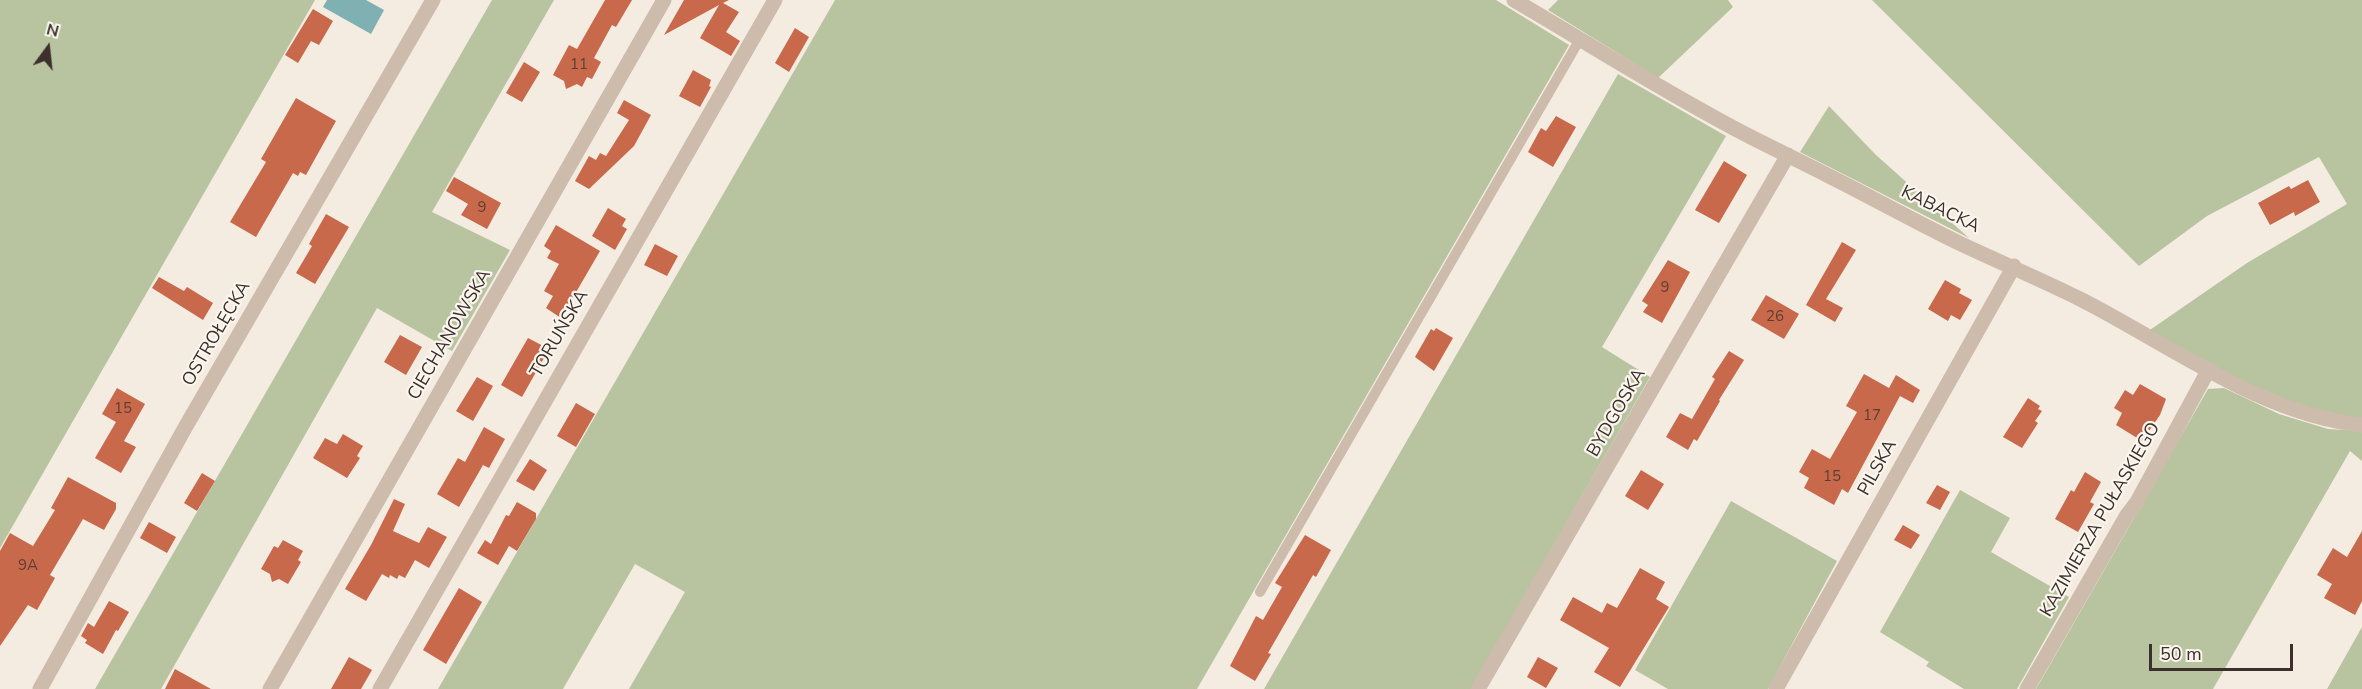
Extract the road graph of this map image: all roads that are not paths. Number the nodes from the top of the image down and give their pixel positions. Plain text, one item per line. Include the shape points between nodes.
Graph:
1 (433, 0) edge
2 (664, 0) edge
3 (775, 0) edge
4 (1514, 0) edge
5 (1580, 39) junction
6 (1788, 155) junction
7 (2014, 266) junction
8 (2208, 369) junction
9 (2362, 425) edge
10 (1260, 592) dead end
11 (40, 689) edge
12 (270, 689) edge
13 (380, 689) edge
14 (1478, 689) edge
15 (1776, 689) edge
16 (2027, 689) edge

1 - 11 street, OSTROŁĘCKA via 186,426
2 - 12 street, CIECHANOWSKA
3 - 13 street, TORUŃSKA
4 - 5 street, KABACKA
5 - 6 street, KABACKA via 1698,109
5 - 10 lane
6 - 7 street, KABACKA via 1960,243
6 - 14 street, BYDGOSKA
7 - 8 street, KABACKA
7 - 15 street, PILSKA
8 - 9 street, KABACKA via 2301,412
8 - 16 street, KAZIMIERZA PUŁASKIEGO via 2137,502

